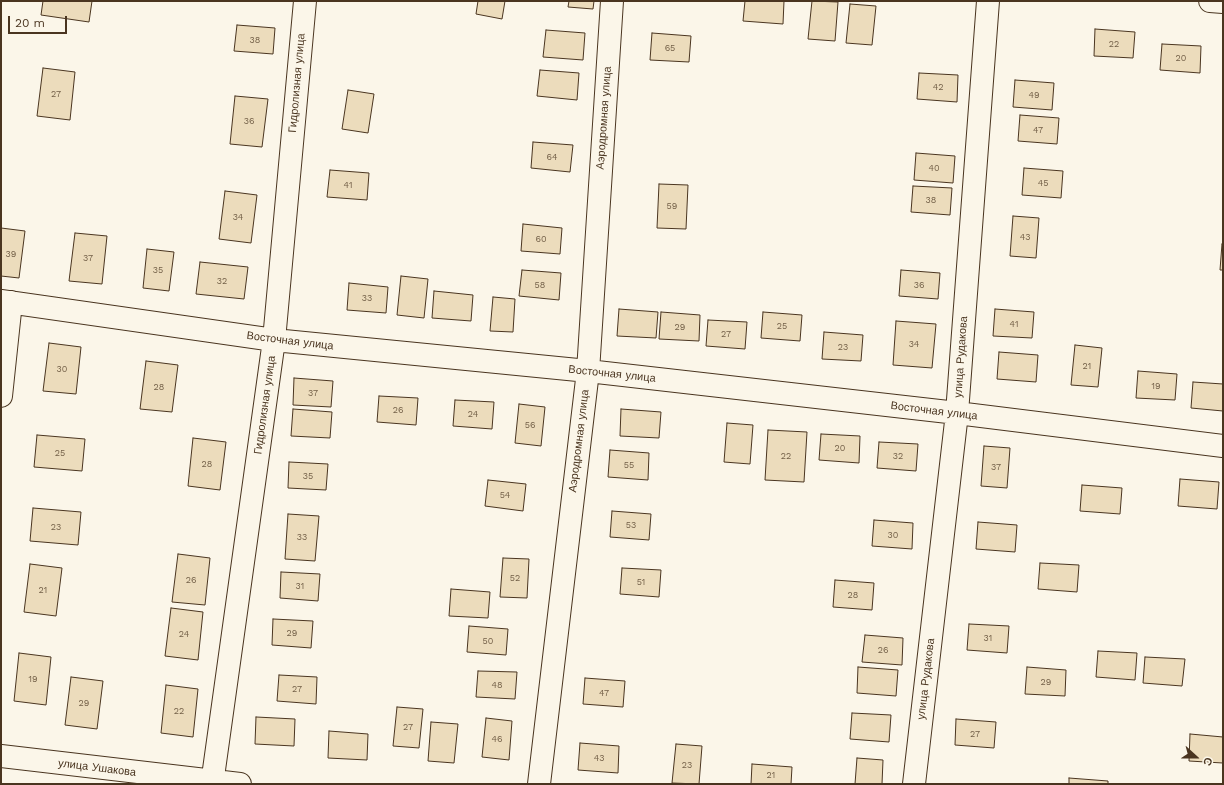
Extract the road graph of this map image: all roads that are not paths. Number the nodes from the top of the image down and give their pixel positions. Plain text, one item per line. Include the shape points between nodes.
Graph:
1 (305, 1) edge
2 (612, 1) edge
3 (988, 1) edge
4 (1210, 1) edge
5 (1223, 2) edge
6 (6, 302) edge
7 (274, 340) junction
8 (588, 371) junction
9 (1, 396) edge
10 (957, 413) junction
11 (1223, 446) edge
12 (1, 756) edge
13 (212, 783) edge
14 (240, 784) edge
15 (539, 784) edge
16 (914, 784) edge

1 - 7 street, Гидролизная улица
2 - 8 street, Аэродромная улица
3 - 10 street, улица Рудакова
4 - 5 street
6 - 7 street, Восточная улица
6 - 9 street
7 - 8 street, Восточная улица
7 - 13 street, Гидролизная улица
8 - 10 street, Восточная улица
8 - 15 street, Аэродромная улица
10 - 11 street, Восточная улица
10 - 16 street, улица Рудакова
12 - 13 street, улица Ушакова
13 - 14 street, улица Ушакова

